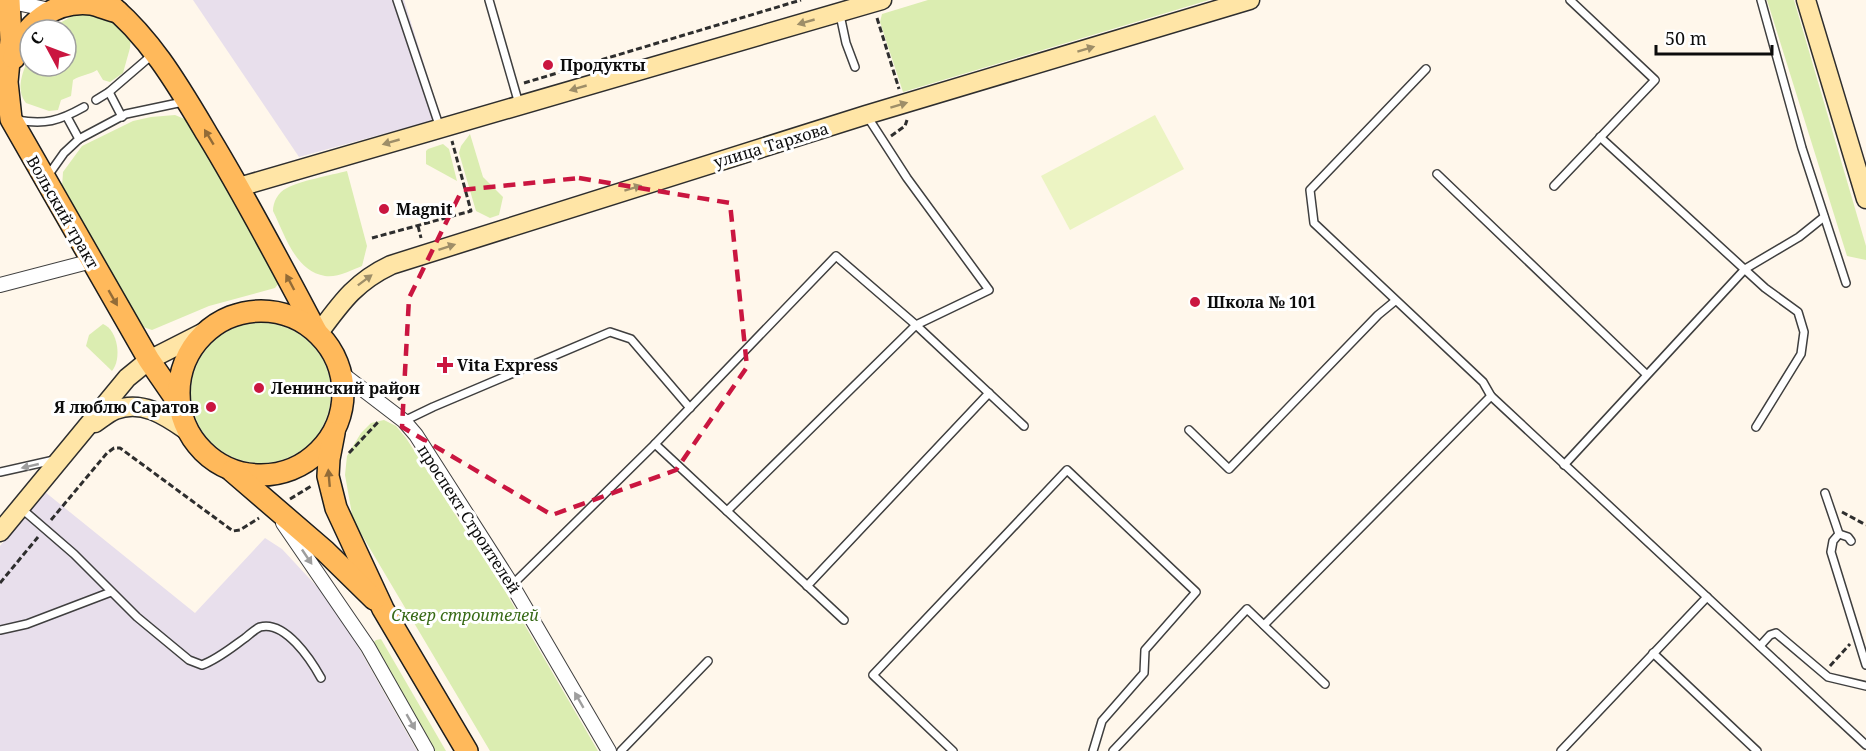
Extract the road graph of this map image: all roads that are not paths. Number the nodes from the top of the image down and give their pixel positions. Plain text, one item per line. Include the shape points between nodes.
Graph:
1 (104, 0) edge
2 (397, 0) edge
3 (489, 0) edge
4 (1250, 0) edge
5 (1570, 0) edge
6 (1761, 0) edge
7 (1806, 0) edge
8 (6, 1) edge
9 (879, 8) edge
10 (50, 10) junction
11 (840, 12) junction
12 (121, 13) junction
13 (154, 52) junction
14 (855, 67) dead end
15 (1426, 69) dead end
16 (4, 91) edge
17 (109, 92) junction
18 (96, 100) dead end
19 (188, 101) junction
20 (519, 105) junction
21 (84, 107) dead end
22 (866, 115) junction
23 (67, 117) junction
24 (122, 117) junction
25 (11, 119) junction
26 (440, 128) junction
27 (1600, 137) junction
28 (79, 139) junction
29 (1437, 174) dead end
30 (45, 180) junction
31 (1554, 186) dead end
32 (239, 187) junction
33 (1866, 199) edge
34 (1824, 217) junction
35 (92, 261) junction
36 (1745, 269) junction
37 (1846, 283) dead end
38 (0, 285) edge
39 (1395, 301) junction
40 (916, 325) junction
41 (208, 330) junction
42 (318, 334) junction
43 (149, 360) junction
44 (340, 372) junction
45 (1646, 374) junction
46 (988, 393) junction
47 (1491, 396) junction
48 (180, 405) junction
49 (690, 408) junction
50 (404, 421) junction
51 (1024, 426) dead end
52 (1756, 427) dead end
53 (83, 430) junction
54 (334, 430) junction
55 (1189, 430) dead end
56 (189, 432) junction
57 (655, 444) junction
58 (59, 459) junction
59 (1564, 465) junction
60 (230, 469) junction
61 (0, 472) edge
62 (1826, 493) dead end
63 (20, 508) junction
64 (274, 508) junction
65 (727, 511) junction
66 (0, 531) edge
67 (1839, 534) junction
68 (1851, 541) dead end
69 (512, 585) junction
70 (807, 586) junction
71 (111, 592) junction
72 (1707, 597) junction
73 (383, 609) junction
74 (844, 620) dead end
75 (1264, 626) junction
76 (0, 630) edge
77 (1760, 646) junction
78 (1653, 653) junction
79 (708, 661) dead end
80 (1866, 665) edge
81 (321, 678) dead end
82 (1325, 684) dead end
83 (1866, 686) edge
84 (1866, 745) edge
85 (427, 751) edge
86 (467, 751) edge
87 (609, 751) edge
88 (621, 751) edge
89 (953, 751) edge
90 (1094, 751) edge
91 (1113, 751) edge
92 (1562, 751) edge
93 (1757, 751) edge

1 - 12 main road
2 - 26 lane
3 - 20 lane
22 -> 4 main road, улица Тархова
5 - 27 lane via 1654,80
6 - 34 lane
7 - 33 main road
8 - 10 street
8 - 16 main road, Вольский тракт via 11,40
9 - 11 main road
10 - 12 main road via 90,4
10 - 16 main road via 32,24 19,42
11 - 14 lane
11 -> 20 main road
12 - 13 main road
13 - 17 lane
13 - 19 main road
15 - 39 lane via 1310,190 1314,223
16 - 25 main road, Вольский тракт
17 - 18 lane
17 - 24 lane
19 - 24 lane
32 -> 19 main road
20 - 26 main road
21 - 23 lane
22 - 40 lane via 989,290
42 -> 22 main road, улица Тархова via 361,282 391,265
23 - 25 lane via 38,124
23 - 28 lane
24 - 28 lane
25 - 30 main road, Вольский тракт
26 -> 32 main road
27 - 31 lane
27 - 36 lane
28 - 30 lane
29 - 45 lane
30 - 35 main road, Вольский тракт
42 -> 32 main road
34 - 36 lane
34 - 37 lane
35 - 38 street
35 -> 43 main road, Вольский тракт
36 - 45 lane
36 - 52 lane via 1798,312 1804,332 1801,354
39 - 47 lane via 1483,382
39 - 55 lane via 1229,469
40 - 46 lane
40 - 49 lane via 836,256
40 - 65 lane
41 - 42 main road via 238,314 255,311 289,316
41 - 43 main road
41 - 48 main road via 184,364
42 - 44 main road via 332,350
43 - 48 main road, Вольский тракт
43 - 53 main road via 114,392
44 - 50 street, проспект Строителей
44 - 54 main road via 341,411
45 - 59 lane
46 - 51 lane
46 - 70 lane
47 - 59 lane
47 - 75 lane
48 - 56 main road
49 - 50 lane via 631,339 610,332
49 - 57 lane
50 - 69 street, проспект Строителей
53 - 56 main road via 116,410 142,407 165,415
53 - 58 main road
54 - 60 main road via 313,457 281,473 247,474
73 -> 54 main road via 336,508 328,476
56 - 60 main road via 213,460
57 - 65 lane
57 - 69 lane
58 -> 61 lane
58 - 63 main road
59 - 72 lane
60 - 64 main road
62 - 67 lane
63 - 66 main road
63 - 71 lane
64 - 73 main road via 325,551
64 -> 85 street via 368,647
65 - 70 lane
67 - 68 lane
67 - 80 lane via 1831,552
87 -> 69 street, проспект Строителей
70 - 74 lane
71 - 76 lane via 27,624
71 - 81 lane via 189,660 201,665 260,627 269,627 282,631 308,656
72 - 77 lane
72 - 78 lane
73 - 86 main road
75 - 82 lane
75 - 91 lane via 1246,609
77 - 83 lane via 1776,633 1823,674
77 - 84 lane
78 - 92 lane
78 - 93 lane
79 - 88 lane
89 - 90 lane via 873,675 1067,470 1196,592 1145,650 1144,673 1102,721

